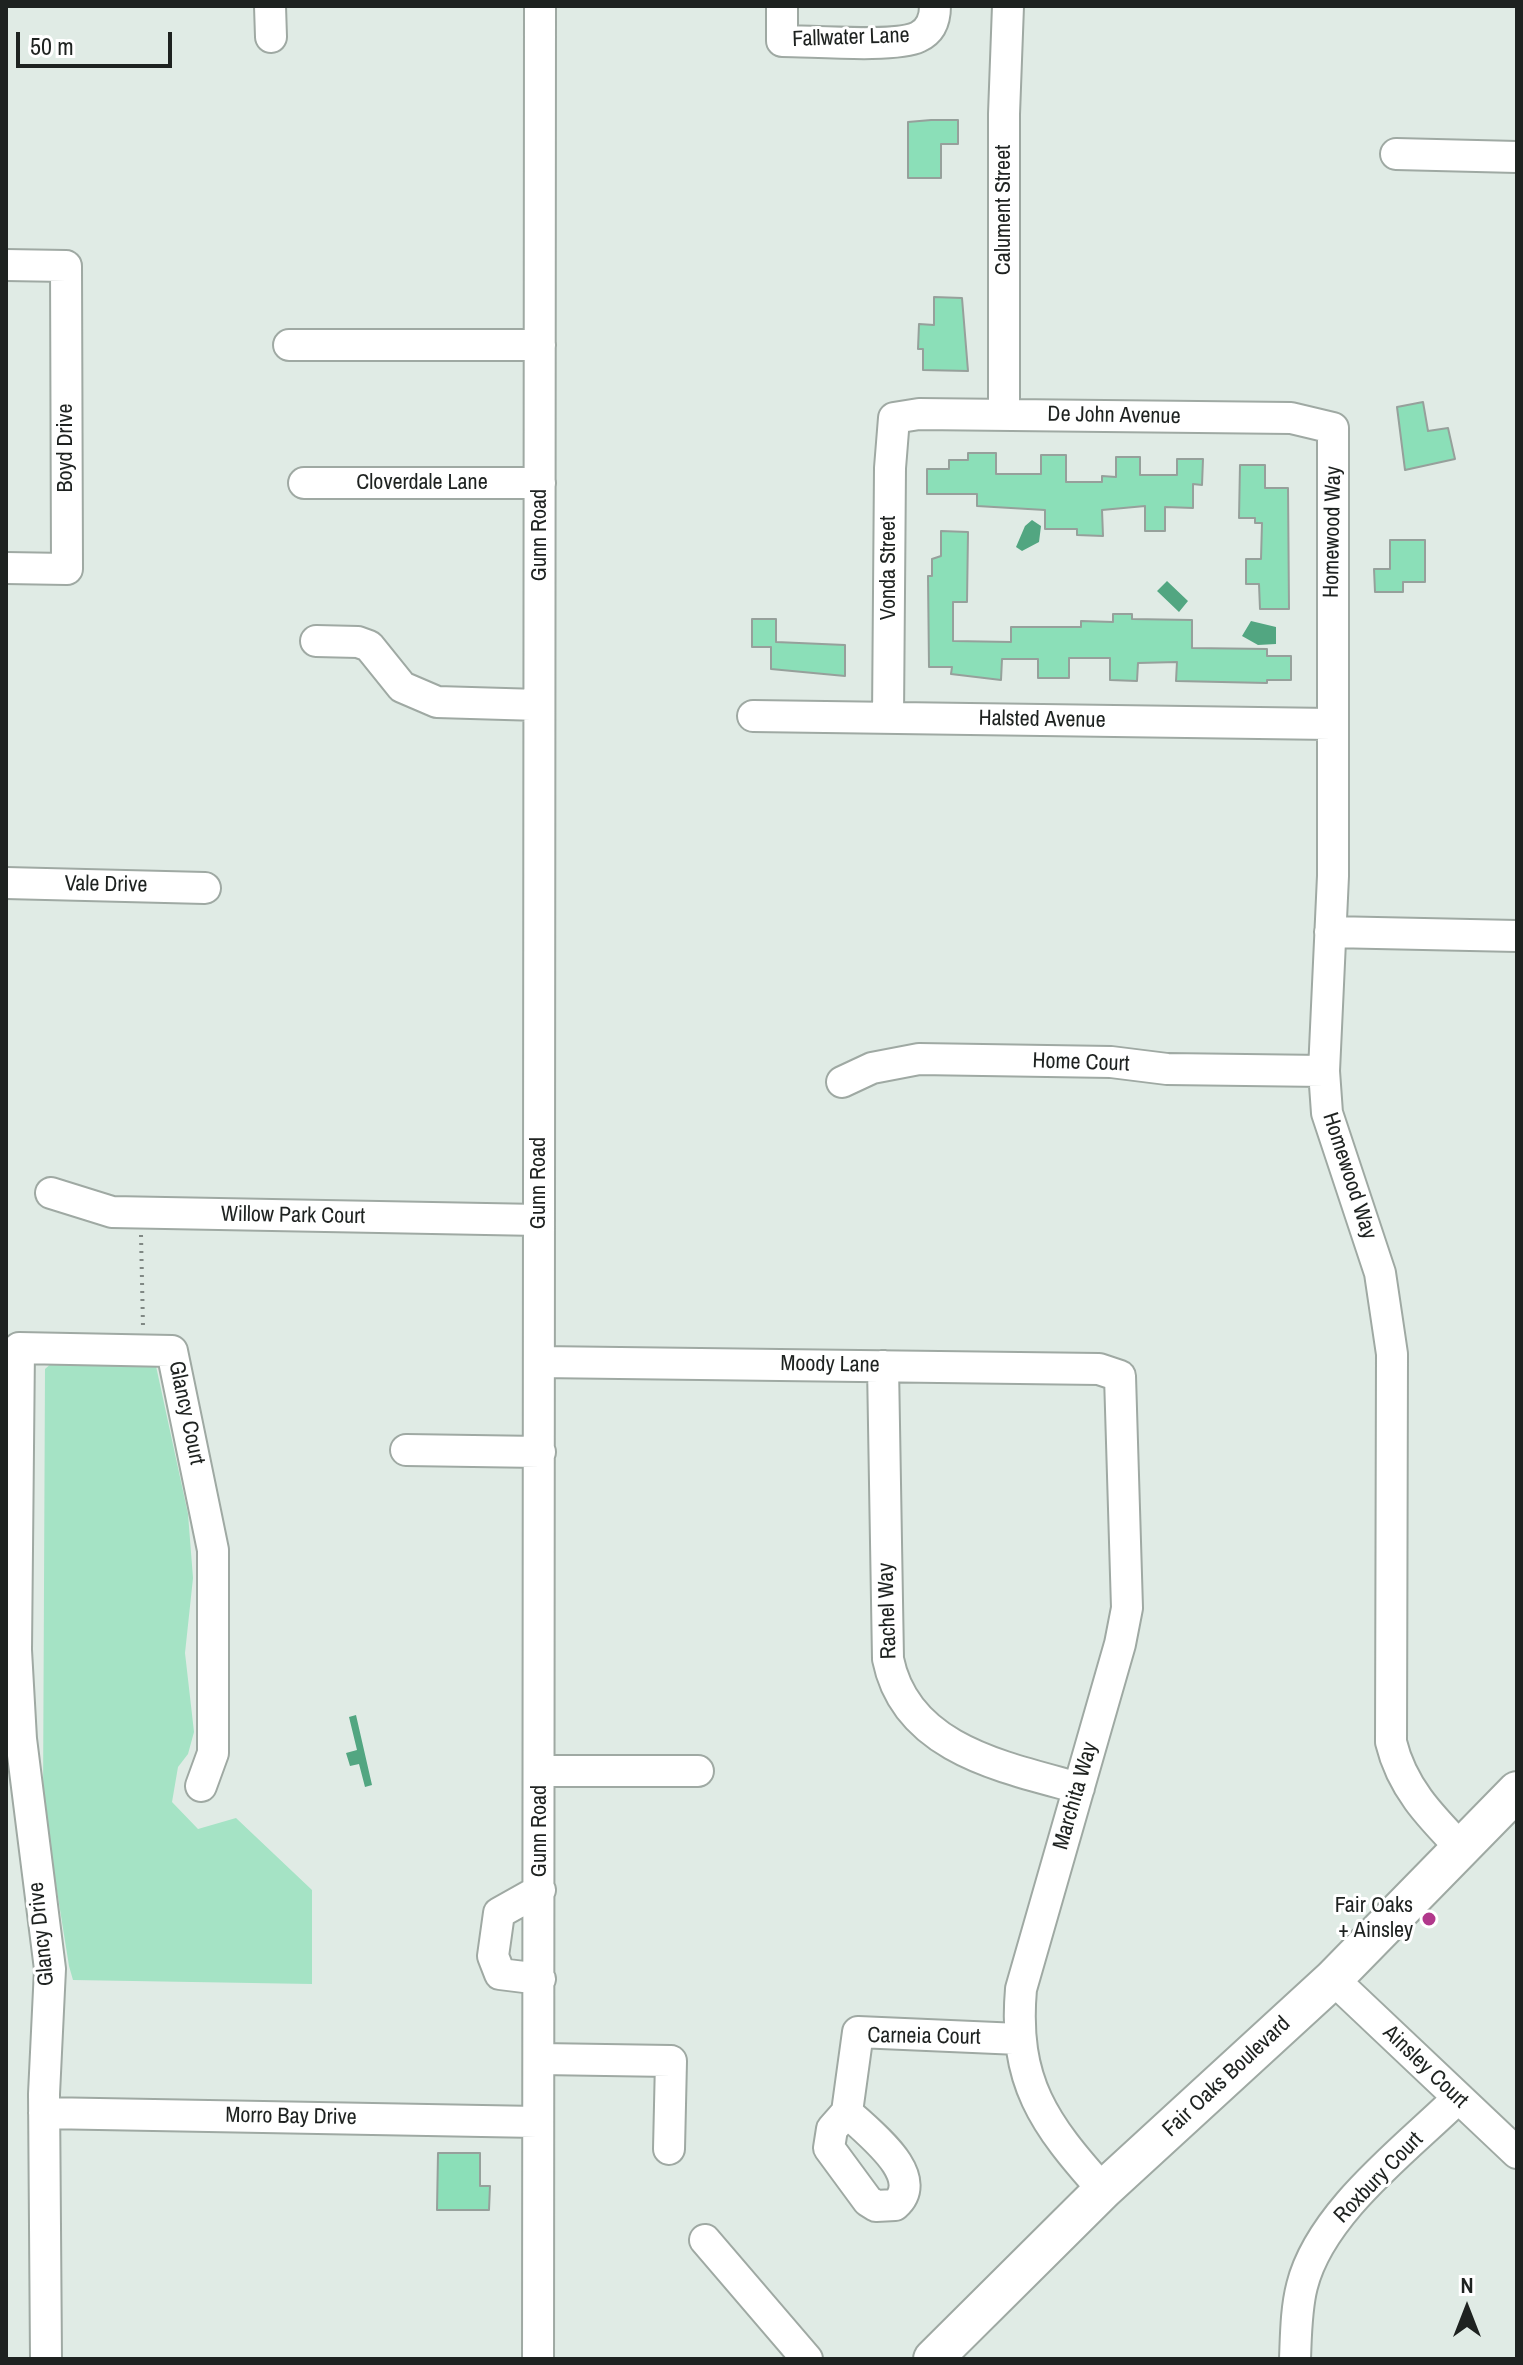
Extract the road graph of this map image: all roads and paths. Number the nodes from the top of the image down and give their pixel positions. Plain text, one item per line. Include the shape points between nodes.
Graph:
1 (270, 6) edge
2 (540, 6) edge
3 (782, 6) edge
4 (935, 6) edge
5 (1008, 6) edge
6 (271, 37) dead end
7 (1396, 154) dead end
8 (1517, 157) edge
9 (6, 265) edge
10 (289, 345) dead end
11 (540, 345) junction
12 (1004, 415) junction
13 (894, 418) joint
14 (1333, 428) joint
15 (304, 483) dead end
16 (540, 483) junction
17 (6, 568) edge
18 (316, 641) dead end
19 (539, 705) junction
20 (753, 716) dead end
21 (888, 717) junction
22 (1331, 724) junction
23 (6, 883) edge
24 (205, 888) dead end
25 (1330, 932) junction
26 (1517, 936) edge
27 (1324, 1071) junction
28 (842, 1082) dead end
29 (51, 1193) dead end
30 (140, 1213) junction
31 (539, 1220) junction
32 (144, 1350) junction
33 (540, 1362) junction
34 (883, 1366) junction
35 (1120, 1376) joint
36 (406, 1450) dead end
37 (540, 1452) junction
38 (11, 1558) edge
39 (540, 1771) junction
40 (698, 1771) dead end
41 (201, 1786) dead end
42 (1079, 1788) junction
43 (1517, 1791) edge
44 (1463, 1850) junction
45 (540, 1890) junction
46 (540, 1979) junction
47 (1333, 1979) junction
48 (1019, 2039) junction
49 (540, 2059) junction
50 (1457, 2099) junction
51 (847, 2112) dead end
52 (44, 2113) junction
53 (537, 2122) junction
54 (669, 2149) dead end
55 (1517, 2153) edge
56 (1103, 2190) junction
57 (705, 2240) dead end
58 (46, 2359) edge
59 (538, 2359) edge
60 (807, 2359) edge
61 (933, 2359) edge
62 (1295, 2359) edge

1 - 6 street
2 - 11 street, Gunn Road
3 - 4 street, Fallwater Lane via 782,41 908,40 927,31
5 - 12 street, Calument Street
7 - 8 street
9 - 17 street, Boyd Drive via 66,266 67,569
10 - 11 street
11 - 16 street, Gunn Road
12 - 13 street, De John Avenue
12 - 14 street, De John Avenue via 1291,418
13 - 21 street, Vonda Street
14 - 22 street, Homewood Way
15 - 16 street, Cloverdale Lane
16 - 19 street, Gunn Road
18 - 19 street via 369,646 402,687 421,698
19 - 31 street, Gunn Road
20 - 21 street, Halsted Avenue
21 - 22 street, Halsted Avenue
22 - 25 street, Homewood Way
23 - 24 street, Vale Drive
25 - 26 street
25 - 27 street, Homewood Way
27 - 28 street, Home Court via 919,1059 872,1068
27 - 44 street, Homewood Way via 1327,1113 1380,1273 1390,1327 1391,1742 1400,1773 1417,1801
29 - 30 street, Willow Park Court via 96,1210
30 - 31 street, Willow Park Court
30 - 32 path
31 - 33 street, Gunn Road
32 - 38 street, Glancy Court via 19,1348
32 - 41 street, Glancy Court via 172,1351 213,1550 213,1753
33 - 34 street, Moody Lane
33 - 37 street, Gunn Road
34 - 35 street, Moody Lane via 1099,1369
34 - 42 street, Rachel Way via 888,1659 895,1687 919,1722 943,1739 1017,1770
35 - 42 street, Marchita Way via 1127,1608
36 - 37 street
37 - 39 street, Gunn Road
38 - 52 street, Glancy Drive via 21,1739 50,1969
39 - 40 street
39 - 45 street, Gunn Road
42 - 48 street, Marchita Way via 1021,1989
43 - 44 main road, Fair Oaks Boulevard
44 - 47 main road, Fair Oaks Boulevard
45 - 46 street, Gunn Road
45 - 46 street via 499,1913 493,1956 500,1974
46 - 49 street, Gunn Road
47 - 50 street, Ainsley Court
47 - 56 main road, Fair Oaks Boulevard
48 - 51 street, Carneia Court via 858,2032
48 - 56 street, Marchita Way via 1042,2115
49 - 53 street, Gunn Road
49 - 54 street via 671,2061
50 - 55 street, Ainsley Court
50 - 62 street, Roxbury Court via 1360,2194 1320,2242 1302,2284
52 - 53 street, Morro Bay Drive
52 - 58 street, Glancy Drive
53 - 59 street, Gunn Road
56 - 61 main road, Fair Oaks Boulevard
57 - 60 street

